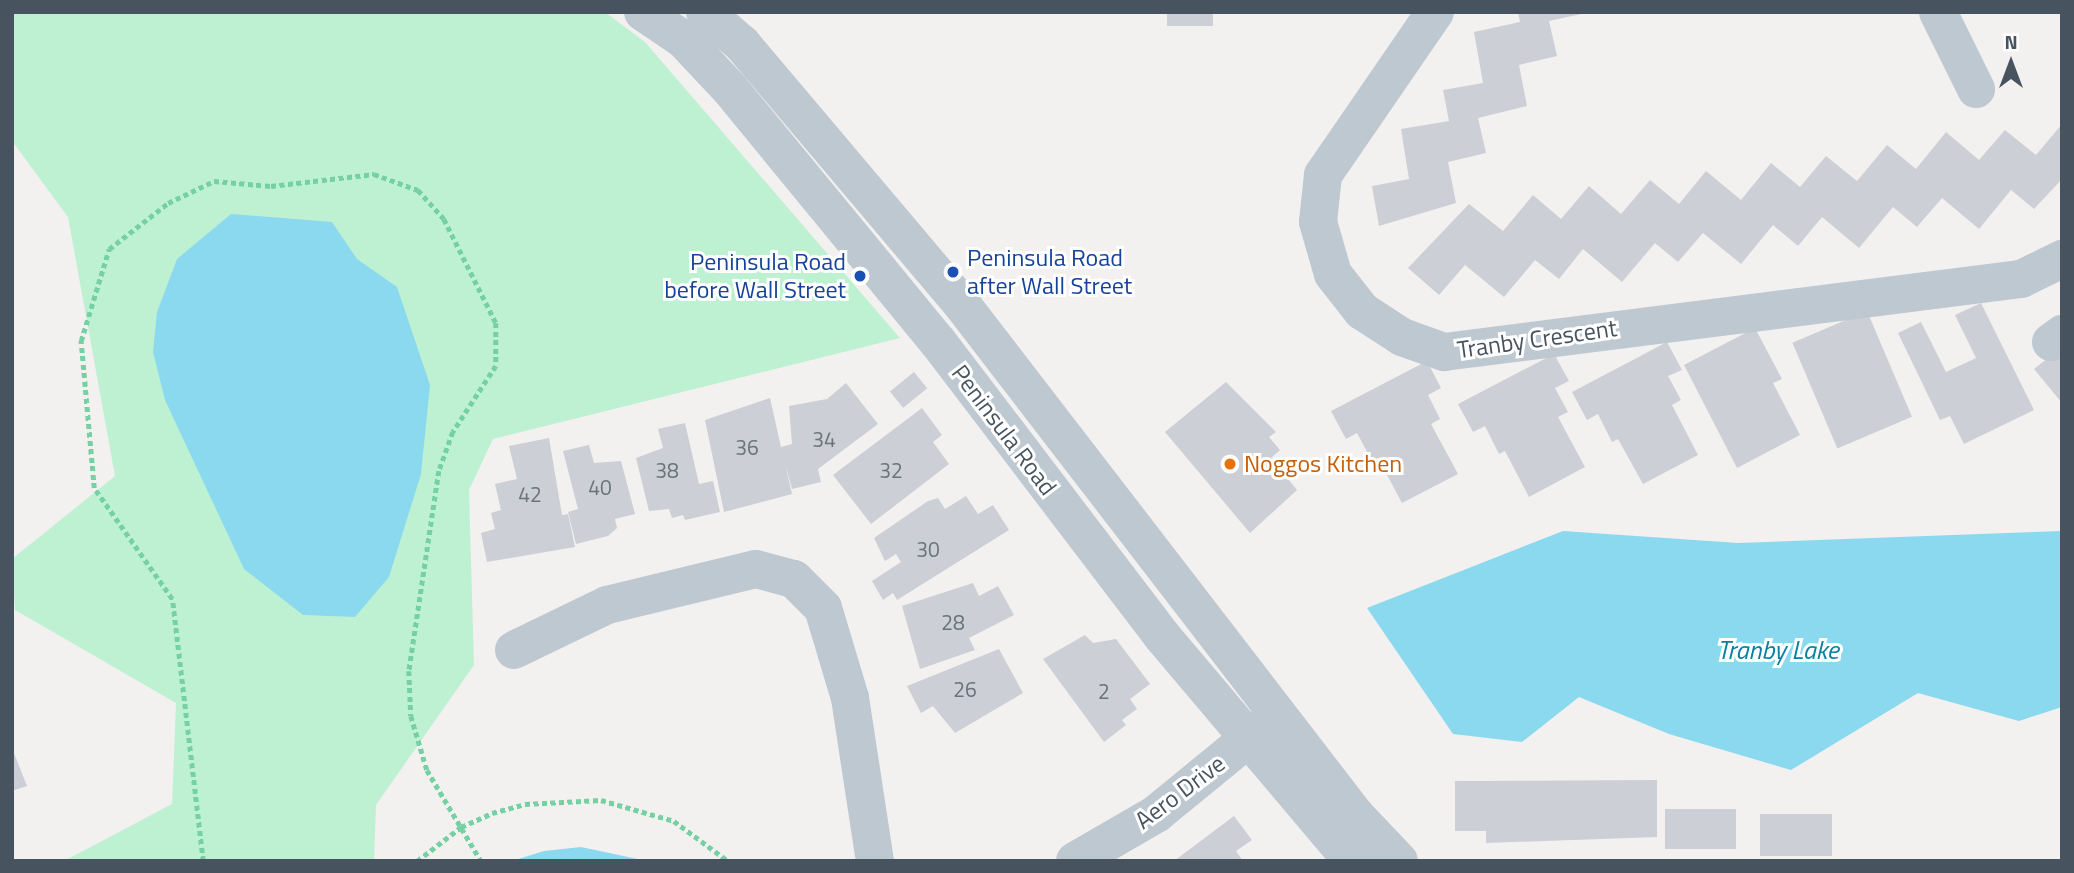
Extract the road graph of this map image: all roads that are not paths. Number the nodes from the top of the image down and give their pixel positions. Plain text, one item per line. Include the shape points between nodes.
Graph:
1 (643, 12) edge
2 (1435, 12) edge
3 (1938, 12) edge
4 (703, 20) edge
5 (1976, 89) dead end
6 (2062, 260) edge
7 (1101, 488) junction
8 (1066, 513) junction
9 (514, 650) dead end
10 (1279, 713) junction
11 (1247, 741) junction
12 (875, 861) edge
13 (1075, 861) edge
14 (1352, 861) edge
15 (1399, 861) edge

1 - 4 street, Peninsula Road
2 - 6 street, Tranby Crescent via 1348,131 1323,175 1320,210 1333,274 1362,311 1402,337 1444,352 2021,279
3 - 5 street
4 - 7 street, Peninsula Road via 742,44 964,307
4 - 8 street, Peninsula Road
7 - 8 street
7 - 10 street, Peninsula Road
8 - 11 street, Peninsula Road
9 - 12 street via 607,605 756,569 794,579 823,608 850,698
10 - 11 street, Aero Drive
10 - 15 street, Peninsula Road via 1356,816
11 - 13 street, Aero Drive via 1156,814
11 - 14 street, Peninsula Road

